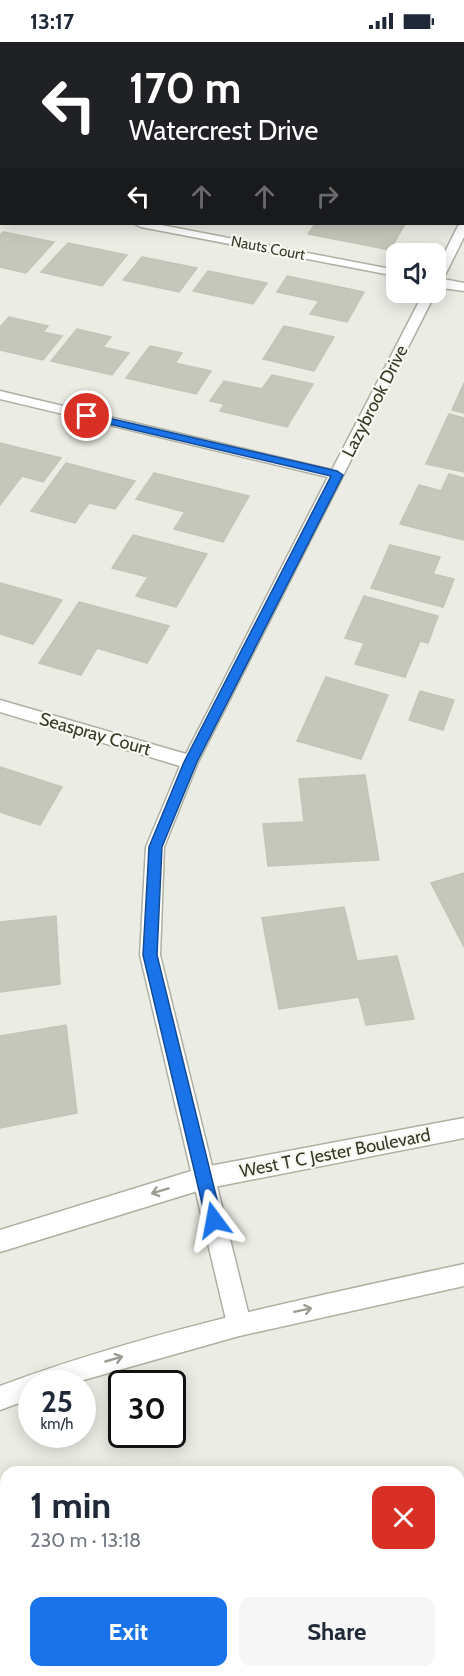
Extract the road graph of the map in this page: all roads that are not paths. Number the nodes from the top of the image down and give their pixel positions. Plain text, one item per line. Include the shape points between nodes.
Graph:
1 (146, 225) edge
2 (464, 226) edge
3 (446, 261) edge
4 (386, 271) edge
5 (446, 285) edge
6 (464, 286) edge
7 (424, 303) edge
8 (0, 395) edge
9 (337, 475) junction
10 (0, 706) edge
11 (190, 762) junction
12 (464, 1128) edge
13 (204, 1178) junction
14 (0, 1241) edge
15 (464, 1275) edge
16 (239, 1324) junction
17 (77, 1370) edge
18 (18, 1391) edge
19 (0, 1398) edge

1 - 4 street, Nauts Court
2 - 3 street, Lazybrook Drive
5 - 6 street
7 - 9 street, Lazybrook Drive
8 - 9 street
9 - 11 street, Lazybrook Drive
10 - 11 street, Seaspray Court
11 - 13 street, Lazybrook Drive via 155,847 150,955
12 - 13 street, West T C Jester Boulevard
13 -> 14 street, West T C Jester Boulevard
13 - 16 street, Lazybrook Drive
16 -> 15 street
17 -> 16 street
18 - 19 street

